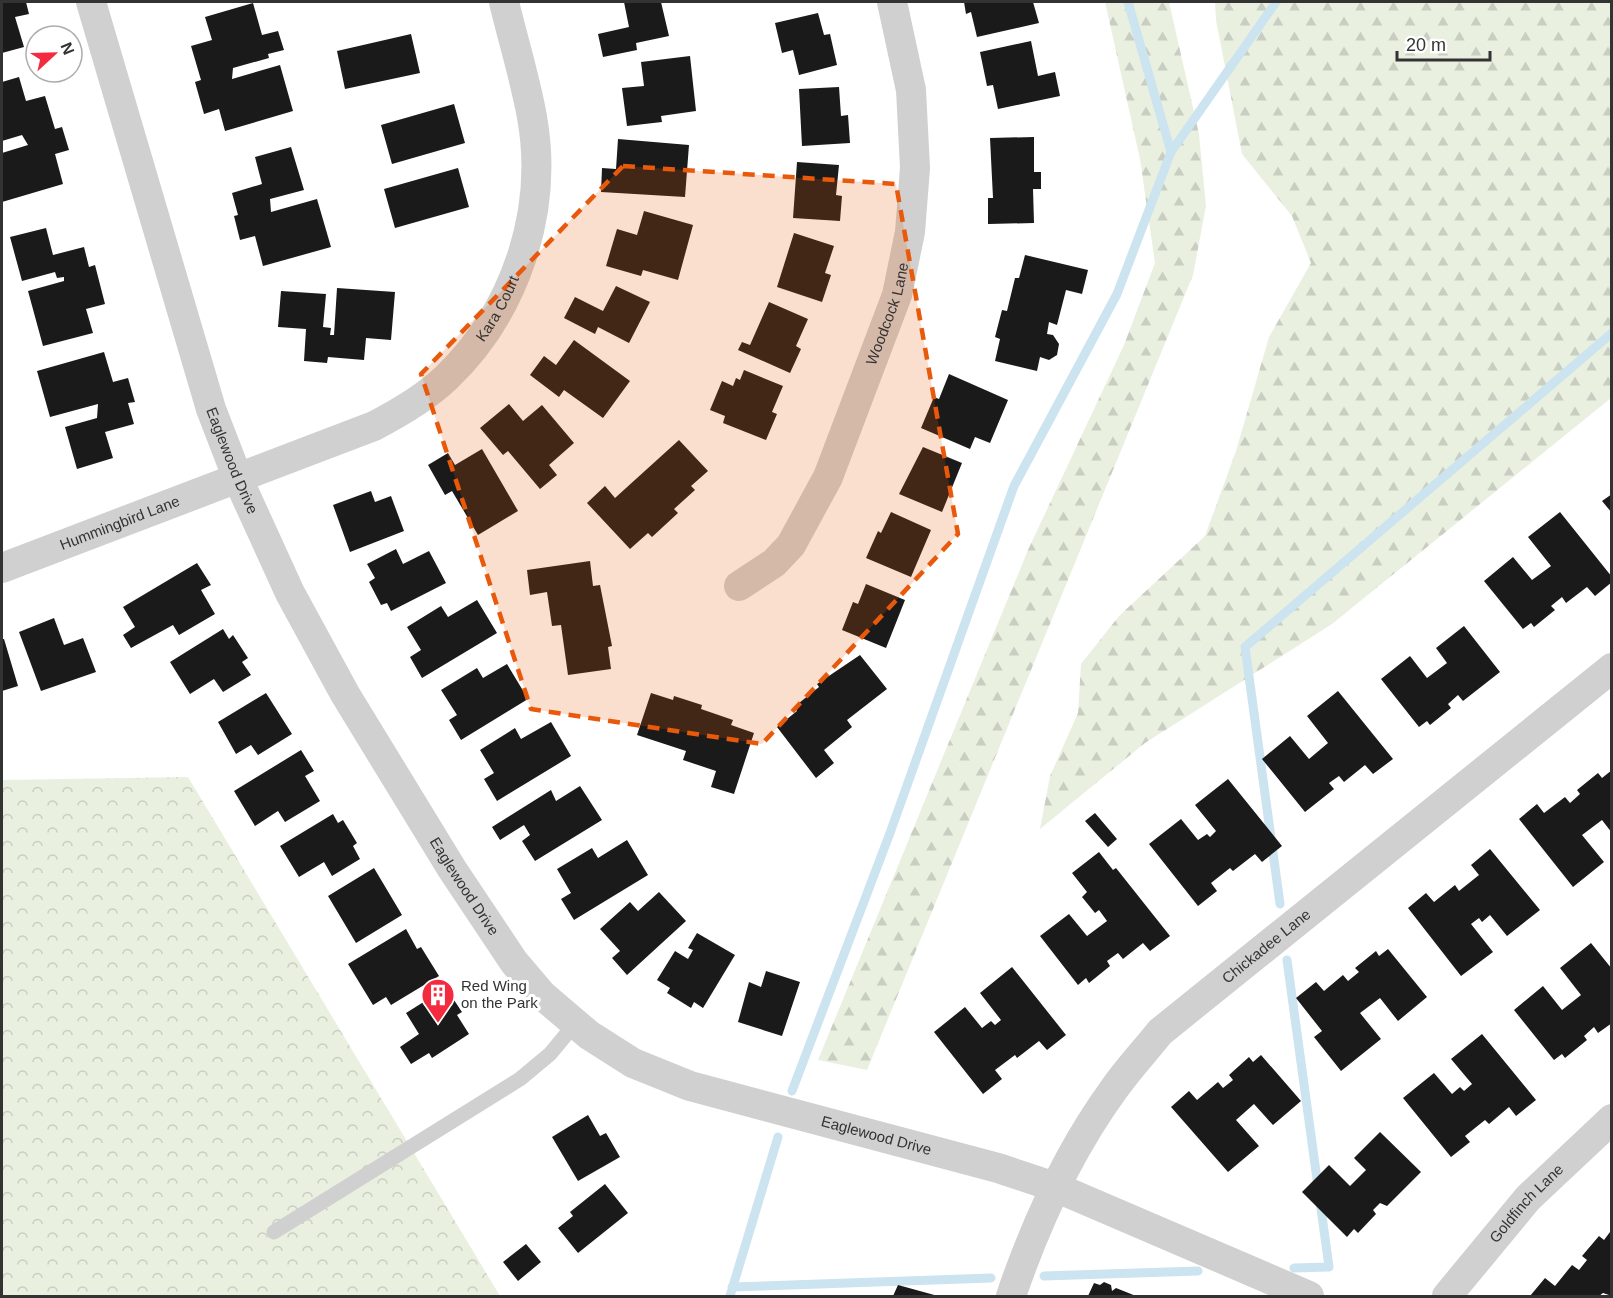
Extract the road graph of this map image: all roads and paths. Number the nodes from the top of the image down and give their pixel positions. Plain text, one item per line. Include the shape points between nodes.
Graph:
1 (91, 2) edge
2 (504, 2) edge
3 (892, 2) edge
4 (238, 479) junction
5 (2, 568) edge
6 (739, 586) dead end
7 (1611, 668) edge
8 (574, 1025) junction
9 (1611, 1119) edge
10 (1054, 1187) junction
11 (274, 1232) dead end
12 (1011, 1296) edge
13 (1309, 1296) edge
14 (1447, 1296) edge

1 - 4 street, Eaglewood Drive via 211,409
2 - 4 street, Kara Court via 532,118 537,173 532,219 502,306 477,345 445,379 407,408 374,426
3 - 6 street, Woodcock Lane via 911,90 915,168 910,232 897,295 828,477 791,545 774,563
4 - 5 street, Hummingbird Lane
4 - 8 street, Eaglewood Drive via 290,593 345,694 452,869 514,962
7 - 10 street, Chickadee Lane via 1160,1032 1114,1089
8 - 10 street, Eaglewood Drive via 633,1063 690,1086 998,1168
8 - 11 lane via 550,1054 520,1079
9 - 14 street, Goldfinch Lane via 1528,1198
10 - 12 street, Chickadee Lane
10 - 13 street, Eaglewood Drive

